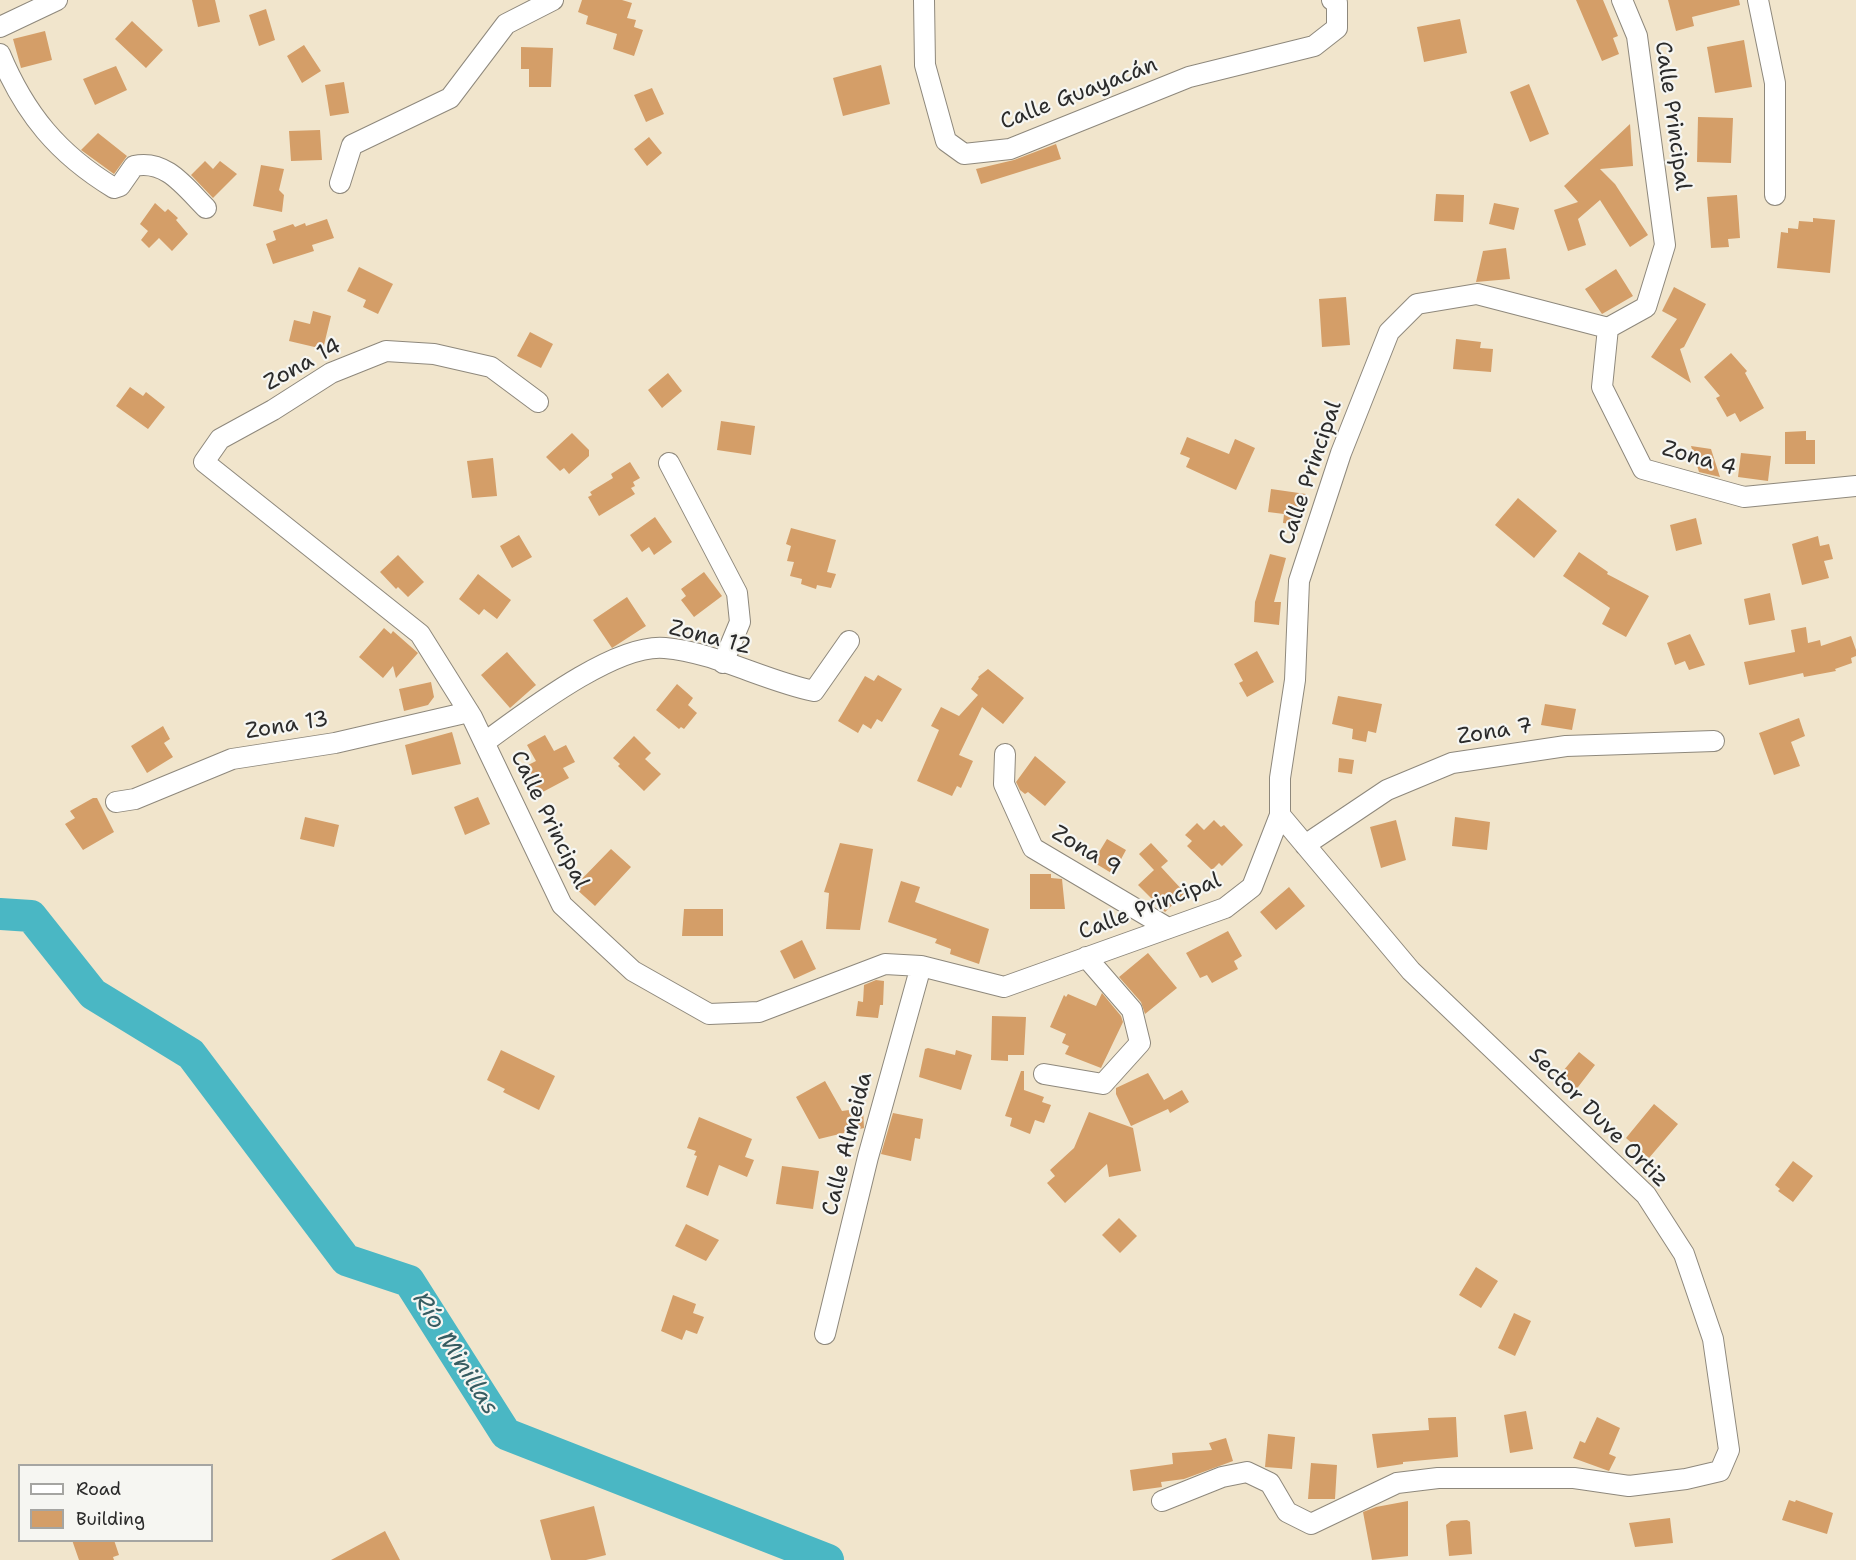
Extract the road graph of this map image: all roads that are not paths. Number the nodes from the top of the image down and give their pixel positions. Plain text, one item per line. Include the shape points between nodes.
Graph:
1 (57, 0) edge
2 (553, 0) edge
3 (924, 0) edge
4 (1332, 0) edge
5 (1622, 0) edge
6 (1758, 0) edge
7 (0, 27) edge
8 (0, 54) edge
9 (340, 183) dead end
10 (1775, 195) dead end
11 (206, 208) dead end
12 (1608, 328) junction
13 (538, 402) dead end
14 (204, 462) joint
15 (669, 463) dead end
16 (1856, 486) edge
17 (849, 641) dead end
18 (723, 663) junction
19 (469, 712) junction
20 (1714, 741) dead end
21 (485, 742) junction
22 (1005, 754) dead end
23 (116, 802) dead end
24 (1280, 815) junction
25 (1305, 845) junction
26 (1168, 928) junction
27 (1086, 957) junction
28 (921, 966) junction
29 (1044, 1074) dead end
30 (825, 1334) dead end
31 (1162, 1501) dead end

1 - 7 street
2 - 9 street via 506,24 450,98 351,145
3 - 4 street, Calle Guayacán via 926,65 946,141 964,154 1010,149 1189,77 1314,46 1337,28 1337,3
5 - 12 street, Calle Principal via 1637,36 1665,245 1646,307
6 - 10 street via 1775,83
8 - 11 street via 30,112 56,145 92,174 114,188 120,186 134,166 157,165 169,171
12 - 16 street, Zona 4 via 1602,387 1643,469 1744,497
12 - 24 street, Calle Principal via 1477,294 1417,304 1389,332 1341,453 1299,581 1295,680 1280,778
13 - 14 street, Zona 14 via 491,367 434,354 386,351 331,373 220,439
14 - 19 street, Calle Principal via 420,634
15 - 18 street via 737,593 740,622
17 - 18 street, Zona 12 via 814,691
18 - 21 street, Zona 12 via 663,647 626,655 558,690
19 - 21 street, Calle Principal
19 - 23 street, Zona 13 via 335,743 232,759 135,799
20 - 25 street, Zona 7 via 1566,746 1452,763 1387,790
21 - 28 street, Calle Principal via 562,905 633,971 709,1014 759,1012 885,964
22 - 26 street, Zona 9 via 1004,784 1033,848
24 - 25 street, Sector Duve Ortiz
24 - 26 street, Calle Principal via 1252,887 1226,908
25 - 31 street, Sector Duve Ortiz via 1411,971 1646,1195 1684,1254 1713,1339 1730,1450 1720,1471 1629,1486 1567,1478 1438,1478 1397,1483 1311,1524 1287,1512 1270,1483 1247,1472 1222,1477
26 - 27 street, Calle Principal
27 - 28 street, Calle Principal via 1004,987
27 - 29 street via 1132,1010 1140,1043 1103,1084
28 - 30 street, Calle Almeida via 868,1156

